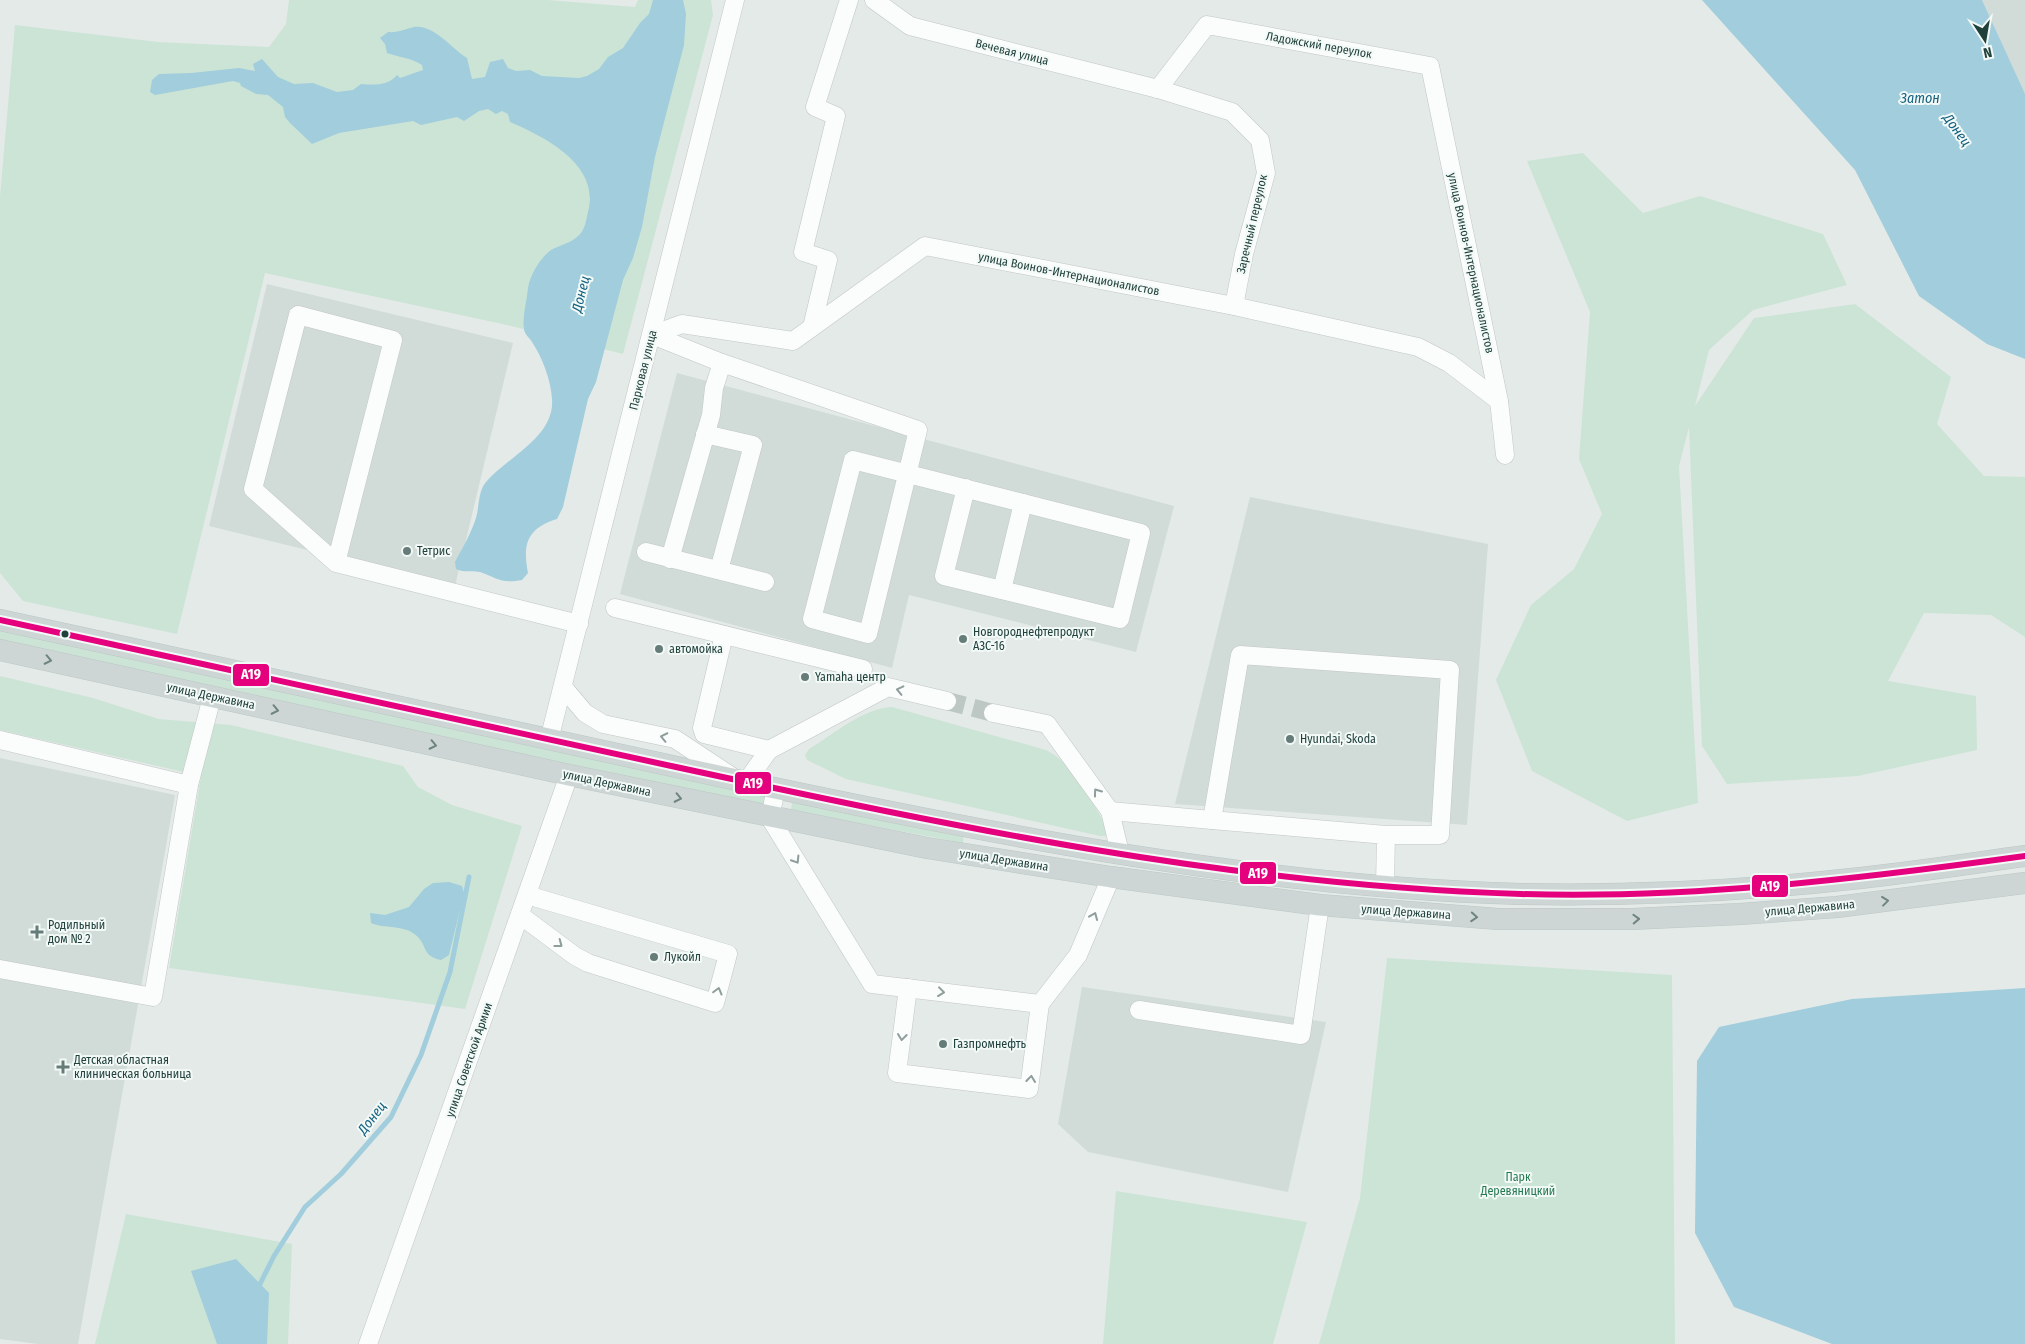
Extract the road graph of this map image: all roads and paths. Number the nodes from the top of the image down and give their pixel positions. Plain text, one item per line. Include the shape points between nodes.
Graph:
1 (735, 0) edge
2 (849, 0) edge
3 (874, 0) edge
4 (1430, 66) joint
5 (1158, 89) junction
6 (1234, 306) junction
7 (812, 327) junction
8 (652, 335) junction
9 (722, 363) junction
10 (1499, 401) junction
11 (705, 434) junction
12 (1505, 455) dead end
13 (907, 474) junction
14 (966, 488) junction
15 (1023, 503) junction
16 (646, 552) dead end
17 (670, 559) junction
18 (336, 563) junction
19 (719, 570) junction
20 (765, 582) dead end
21 (1002, 590) junction
22 (615, 608) dead end
23 (0, 620) edge
24 (579, 624) junction
25 (724, 635) junction
26 (0, 650) edge
27 (863, 669) dead end
28 (563, 687) junction
29 (212, 697) junction
30 (947, 701) tunnel mouth
31 (993, 713) tunnel mouth
32 (0, 740) edge
33 (549, 740) junction
34 (769, 750) junction
35 (569, 775) junction
36 (741, 780) junction
37 (189, 786) junction
38 (776, 788) junction
39 (1110, 811) junction
40 (770, 818) junction
41 (1212, 820) junction
42 (1386, 835) junction
43 (1120, 853) junction
44 (2025, 856) edge
45 (1111, 877) junction
46 (2025, 883) edge
47 (1385, 886) junction
48 (527, 896) junction
49 (1320, 905) junction
50 (520, 915) junction
51 (0, 968) edge
52 (908, 988) junction
53 (1040, 1004) junction
54 (1139, 1010) dead end
55 (368, 1344) edge

1 - 8 street, Парковая улица
2 - 7 street via 815,107 836,116 803,252 828,260
3 - 5 street, Вечевая улица via 910,26
4 - 5 street, Ладожский переулок via 1207,25
4 - 10 street, улица Воинов-Интернационалистов
5 - 6 street, Заречный переулок via 1232,112 1260,140 1266,173
6 - 7 street, улица Воинов-Интернационалистов via 925,246
6 - 10 street, улица Воинов-Интернационалистов via 1418,347 1449,363
7 - 8 street, улица Воинов-Интернационалистов via 793,341 682,324
8 - 9 street
8 - 24 street, Парковая улица
9 - 11 street
9 - 13 street via 918,430
10 - 12 street, улица Воинов-Интернационалистов
11 - 17 street
11 - 19 street via 753,445
13 - 13 street via 868,634 812,619 853,460
13 - 14 street
14 - 15 street
14 - 21 street via 944,576
15 - 21 street
15 - 21 street via 1141,533 1120,619
16 - 17 street
17 - 19 street
18 - 18 street via 393,340 298,315 253,489
18 - 24 street
19 - 20 street
22 - 25 street
23 - 33 main road, улица Державина
24 - 28 street, Парковая улица
25 - 27 street
25 - 34 street via 702,728 704,734
26 -> 29 main road, улица Державина
28 - 33 street, Парковая улица
36 -> 28 street via 675,740 603,724 585,713
29 -> 35 main road, улица Державина
29 - 37 street
30 -> 34 street via 888,687
39 -> 31 street via 1047,724
32 - 37 street
33 - 36 main road, улица Державина
34 - 36 street
35 -> 40 main road, улица Державина
35 - 48 street, улица Советской Армии
36 - 38 main road, улица Державина
37 - 51 street via 153,997
38 - 40 street
38 - 43 main road, улица Державина via 931,821
39 - 41 street
39 - 43 street
40 - 45 main road, улица Державина via 927,848
40 -> 52 street via 872,984
41 - 42 street
41 - 42 street via 1240,655 1450,670 1440,836
42 - 47 street
43 - 47 main road, улица Державина
44 - 47 main road, улица Державина via 1849,880 1708,890 1572,895
45 - 49 main road, улица Державина
53 -> 45 street via 1078,954
49 -> 46 main road, улица Державина via 1498,919 1632,919 1837,907
48 - 50 street, улица Советской Армии
50 -> 48 street via 588,963 715,1003 728,954
49 - 54 street via 1302,1035
50 - 55 street, улица Советской Армии
52 -> 53 street
52 -> 53 street via 897,1073 1029,1089

